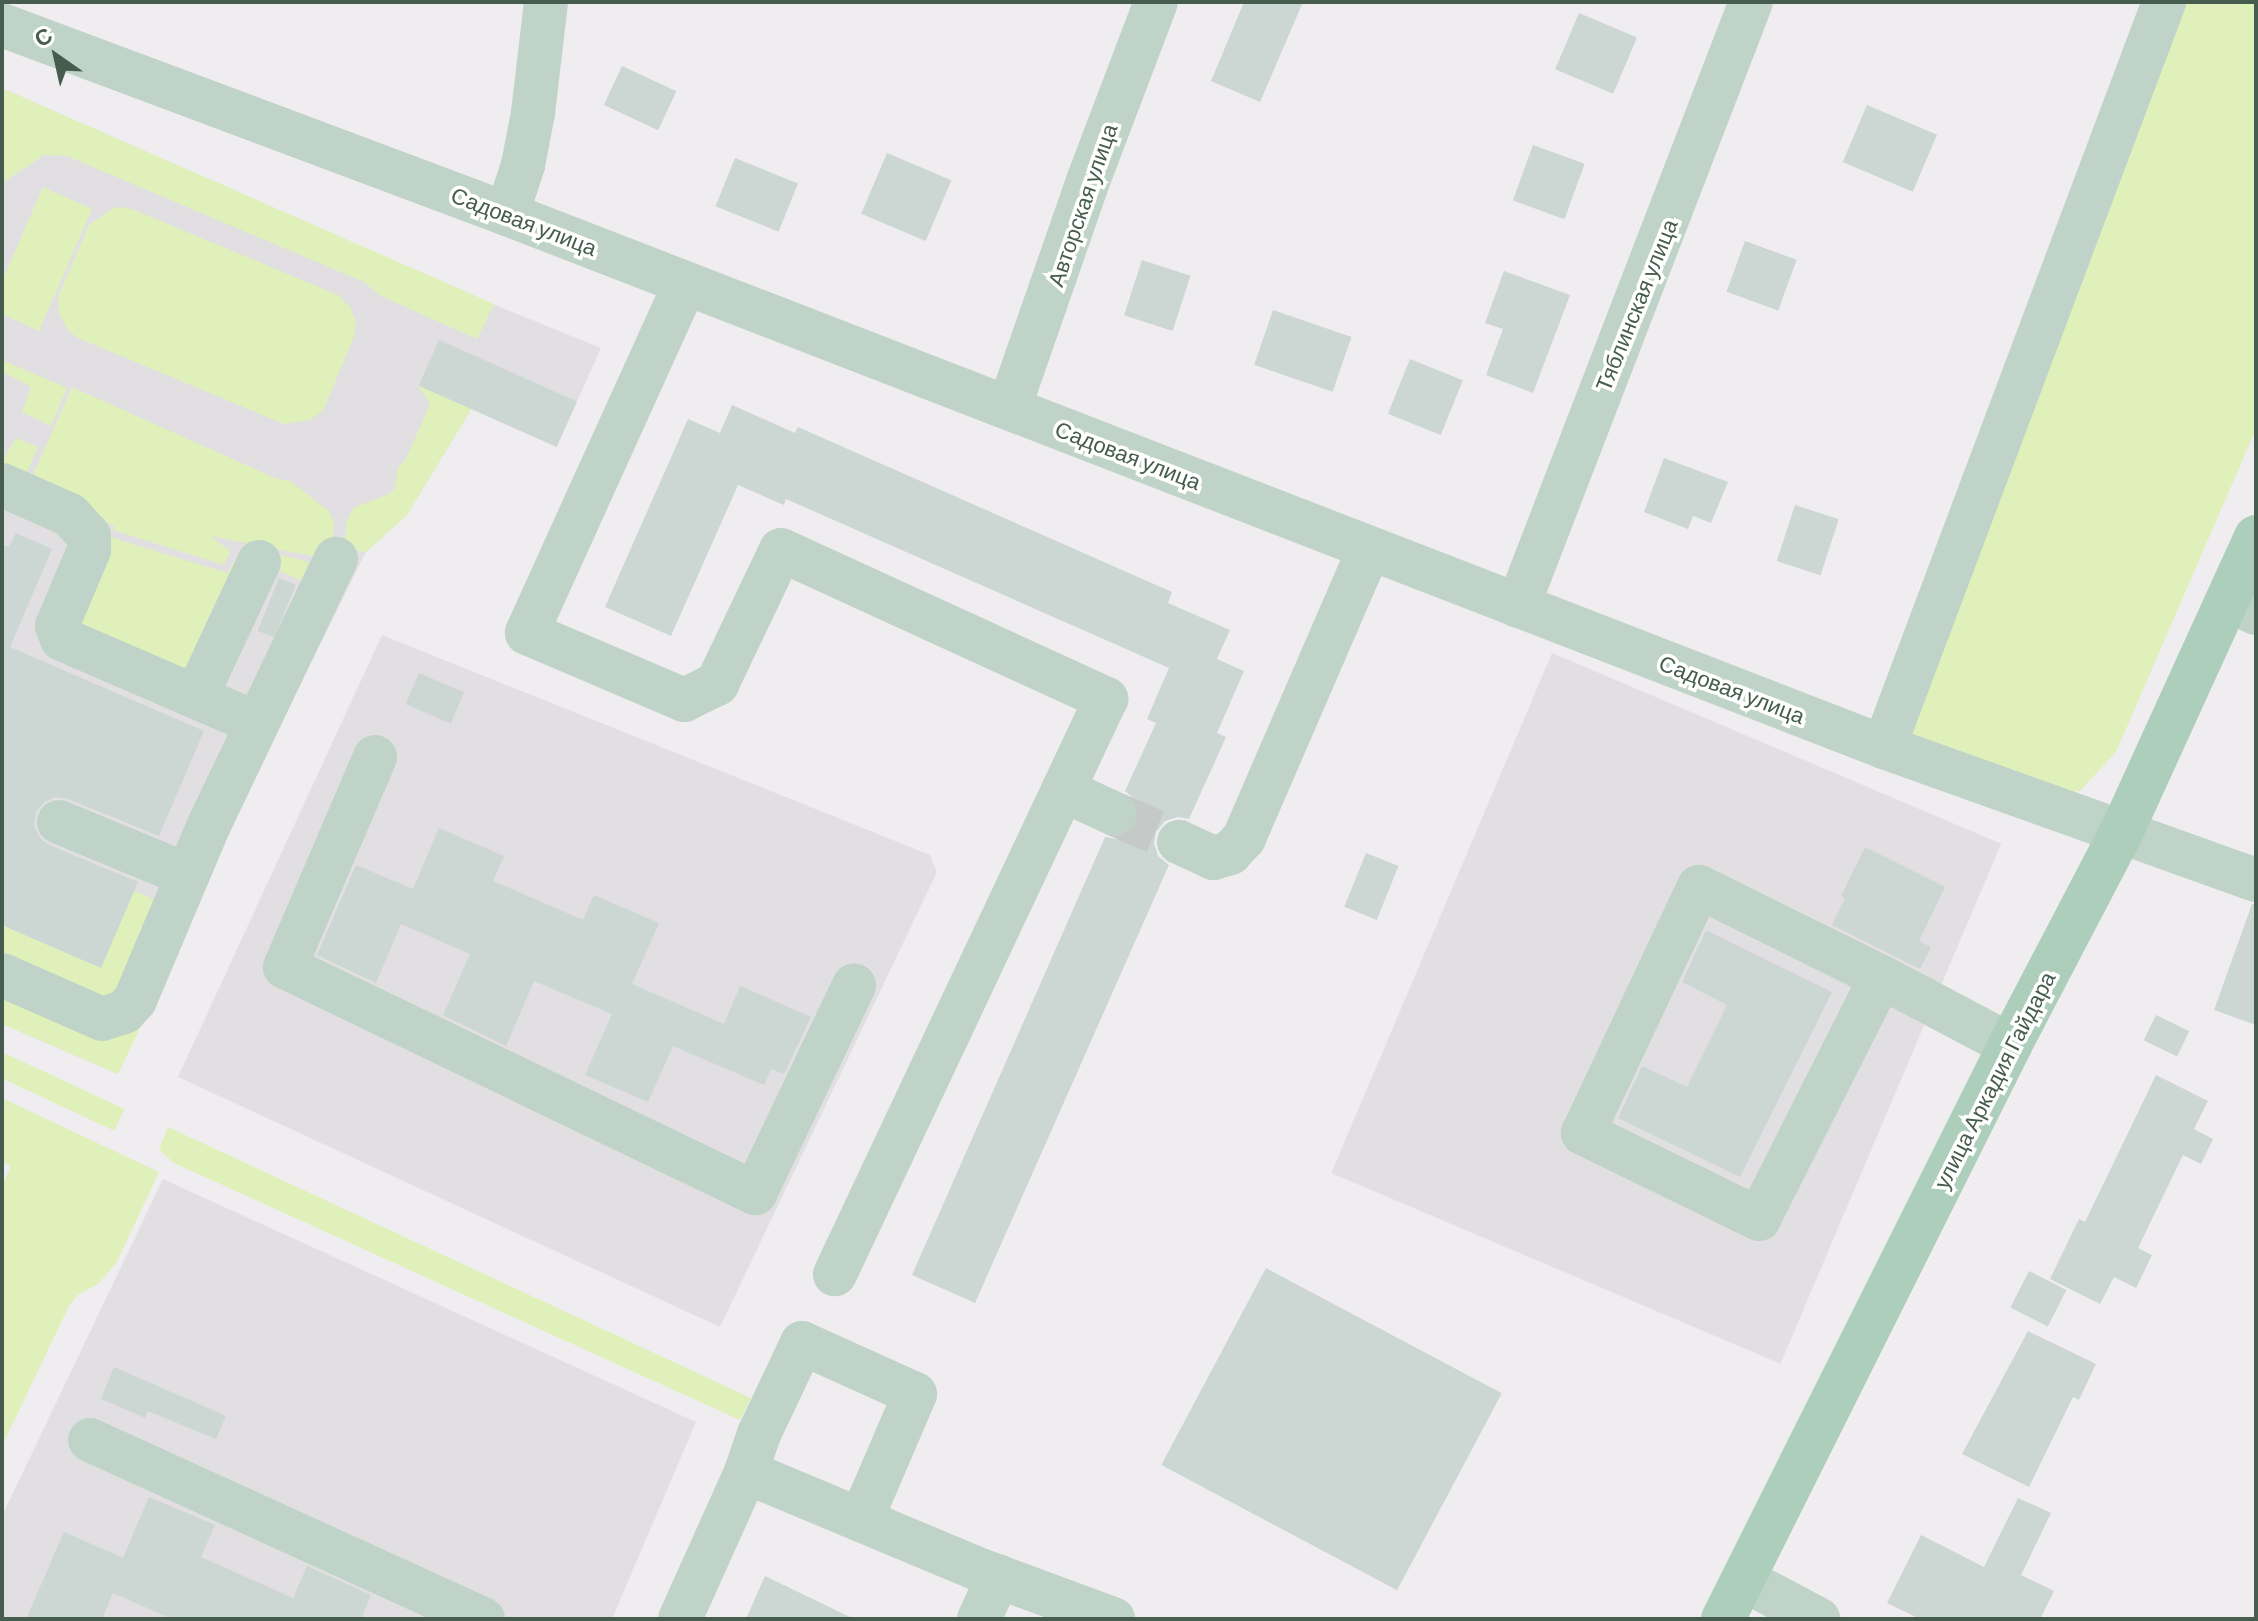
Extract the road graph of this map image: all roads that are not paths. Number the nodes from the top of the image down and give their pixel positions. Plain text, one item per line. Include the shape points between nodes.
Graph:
1 (546, 2) edge
2 (1156, 2) edge
3 (1751, 2) edge
4 (2164, 2) edge
5 (2, 25) edge
6 (507, 214) junction
7 (685, 284) junction
8 (1009, 408) junction
9 (2, 485) edge
10 (2256, 537) edge
11 (1369, 549) junction
12 (336, 559) dead end
13 (259, 562) dead end
14 (1518, 606) junction
15 (2242, 606) edge
16 (196, 697) junction
17 (256, 723) junction
18 (1884, 747) junction
19 (375, 757) dead end
20 (1063, 790) junction
21 (1115, 814) tunnel mouth
22 (59, 822) dead end
23 (2122, 831) junction
24 (1179, 842) tunnel mouth
25 (187, 875) junction
26 (2256, 880) edge
27 (2, 975) edge
28 (1881, 977) junction
29 (854, 985) dead end
30 (2010, 1045) junction
31 (835, 1274) dead end
32 (90, 1440) dead end
33 (753, 1453) junction
34 (861, 1520) junction
35 (999, 1576) junction
36 (1744, 1580) junction
37 (483, 1619) edge
38 (680, 1619) edge
39 (979, 1619) edge
40 (1113, 1619) edge
41 (1723, 1619) edge
42 (1818, 1619) edge

1 - 6 street via 533,113
2 - 8 street, Авторская улица
3 - 14 street, Тяблинская улица
4 - 18 street
5 - 6 street, Садовая улица
6 - 7 street, Садовая улица
7 - 8 street, Садовая улица
7 - 20 street via 527,633 684,700 717,684 781,550 1106,699
8 - 11 street, Садовая улица
9 - 16 street via 70,515 89,536 89,550 57,626 62,639
10 - 15 main road, улица Аркадия Гайдара
11 - 14 street, Садовая улица
11 - 24 street via 1244,838 1230,853 1213,858
12 - 17 street
13 - 16 street
14 - 18 street, Садовая улица
15 - 23 main road, улица Аркадия Гайдара
16 - 17 street
17 - 25 street
18 - 23 street, Садовая улица
19 - 29 street via 285,967 755,1193
20 - 21 street
20 - 31 street
22 - 25 street
23 - 26 street, Садовая улица
23 - 30 main road, улица Аркадия Гайдара
25 - 27 street via 138,994 118,1016 92,1017
28 - 28 street via 1699,887 1583,1133 1759,1219
28 - 30 street
30 - 36 main road, улица Аркадия Гайдара
32 - 37 street
33 - 34 street
33 - 34 street via 802,1343 915,1394
33 - 38 street
34 - 35 street
35 - 39 street
35 - 40 street
36 - 41 main road, улица Аркадия Гайдара
36 - 42 street

